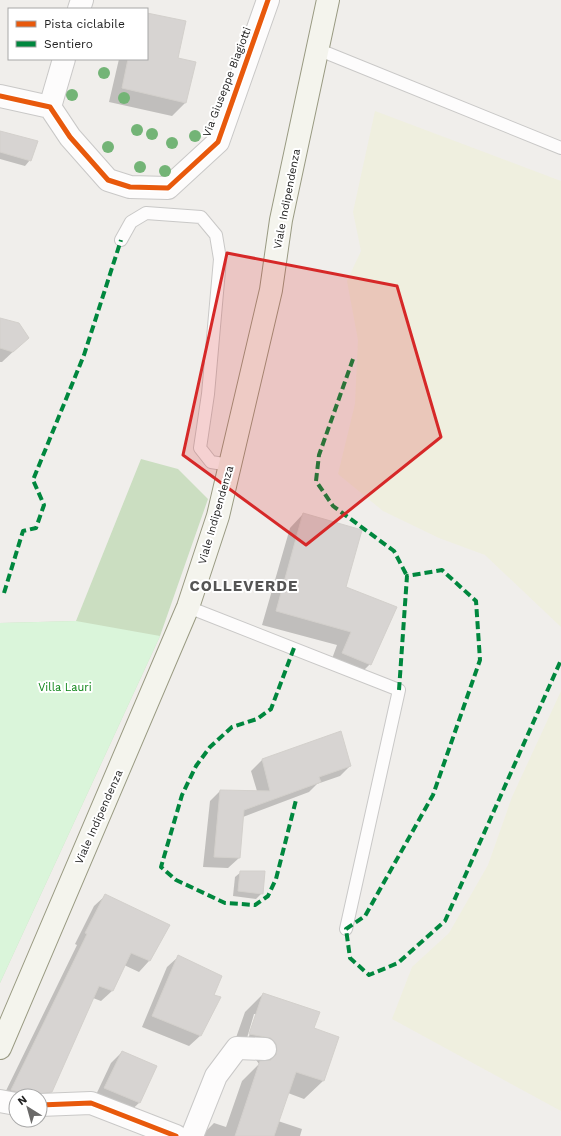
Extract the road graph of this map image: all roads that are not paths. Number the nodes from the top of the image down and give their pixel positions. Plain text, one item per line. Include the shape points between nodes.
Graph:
1 (268, 0) edge
2 (328, 0) edge
3 (317, 49) junction
4 (64, 60) edge
5 (0, 96) edge
6 (50, 107) junction
7 (561, 148) edge
8 (121, 240) dead end
9 (230, 465) junction
10 (188, 608) junction
11 (346, 929) dead end
12 (0, 1048) edge
13 (264, 1049) dead end
14 (48, 1105) edge
15 (176, 1136) edge
16 (192, 1136) edge

1 - 6 street, Via Giuseppe Biagiotti via 218,142 168,188 130,187 108,180 70,137
2 - 3 main road, Viale Indipendenza
3 - 7 lane
3 - 9 main road, Viale Indipendenza via 281,220 271,290
4 - 6 street
5 - 6 street
8 - 9 lane via 131,222 146,213 201,217 216,235 220,259 208,394 200,448 211,462
9 - 10 main road, Viale Indipendenza via 218,516
10 - 11 lane via 399,690
10 - 12 main road, Viale Indipendenza
13 - 16 street via 237,1048 216,1076
14 - 15 street via 91,1103

